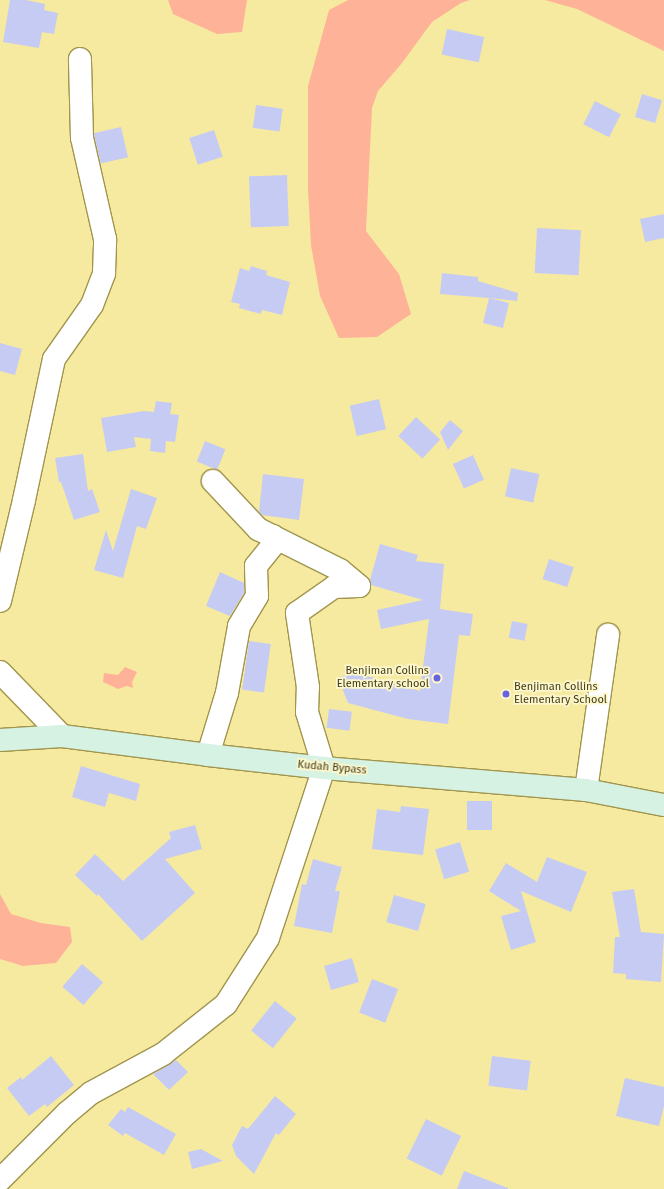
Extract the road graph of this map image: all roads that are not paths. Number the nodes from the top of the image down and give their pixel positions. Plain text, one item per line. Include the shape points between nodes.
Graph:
1 (80, 59) dead end
2 (213, 481) dead end
3 (273, 536) junction
4 (0, 601) edge
5 (608, 635) dead end
6 (0, 672) edge
7 (62, 736) junction
8 (0, 740) edge
9 (208, 756) junction
10 (324, 768) junction
11 (586, 790) junction
12 (664, 805) edge
13 (0, 1180) edge

1 - 4 street via 82,138 105,239 104,273 92,305 54,359
2 - 3 street via 258,529
3 - 9 street via 272,546 256,566 257,596 239,626 227,693
3 - 10 street via 340,570 360,586 334,587 297,613 308,688 307,712
5 - 11 street
6 - 7 street
7 - 8 street, Kudah Bypass
7 - 9 street, Kudah Bypass
9 - 10 street, Kudah Bypass
10 - 11 street, Kudah Bypass
10 - 13 street via 268,938 226,1004 163,1054 91,1094 67,1113
11 - 12 street, Kudah Bypass

